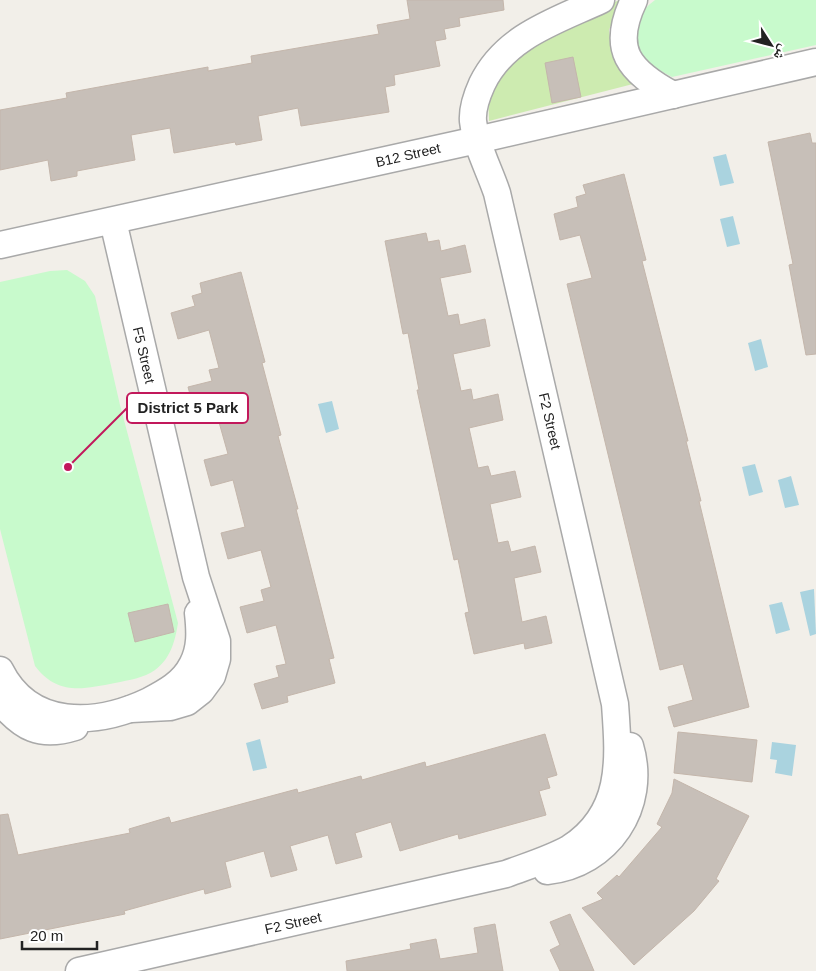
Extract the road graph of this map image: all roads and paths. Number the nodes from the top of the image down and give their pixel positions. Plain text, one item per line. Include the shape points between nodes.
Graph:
1 (601, 0) edge
2 (634, 0) edge
3 (816, 62) edge
4 (673, 95) junction
5 (477, 140) junction
6 (112, 221) junction
7 (0, 245) edge
8 (0, 670) edge
9 (0, 701) edge
10 (91, 718) junction
11 (79, 971) edge

1 - 5 street, F2 Street via 519,38 501,54 476,95 473,119
2 - 4 street via 624,20 623,43 631,65 647,81
3 - 4 street, B12 Street
4 - 5 street, B12 Street
5 - 6 street, B12 Street
5 - 11 street, F2 Street via 497,193 616,704 617,776 612,797 587,834 569,848 506,874
6 - 7 street, B12 Street
6 - 10 street, F5 Street via 196,577 217,641 217,659 212,676 187,702
8 - 10 street, F5 Street via 11,687 35,708 62,718
9 - 10 street, F5 Street via 15,719 45,732 77,727

